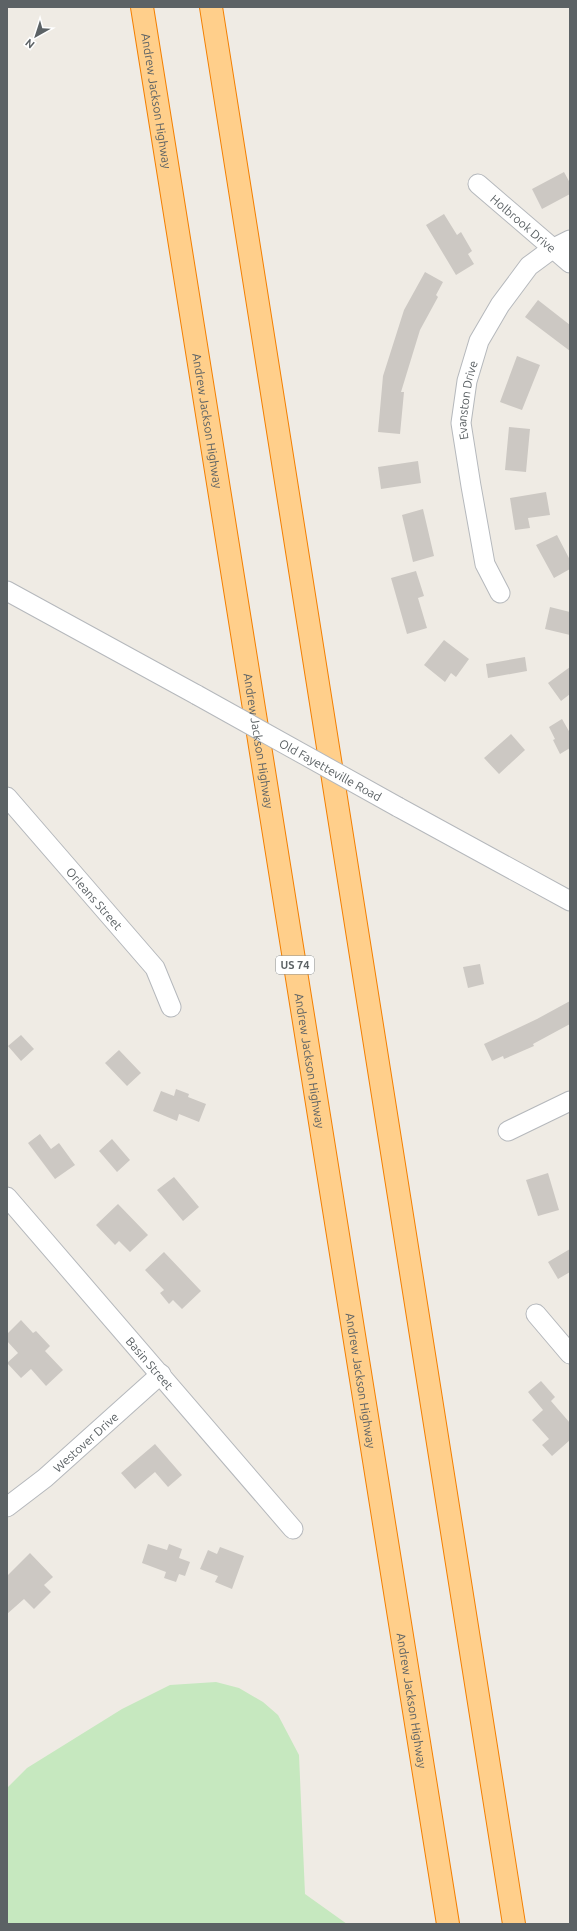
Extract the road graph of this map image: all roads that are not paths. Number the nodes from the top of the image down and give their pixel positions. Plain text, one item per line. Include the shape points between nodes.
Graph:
1 (142, 7) edge
2 (211, 7) edge
3 (478, 184) dead end
4 (570, 240) edge
5 (552, 249) junction
6 (570, 263) edge
7 (7, 591) edge
8 (500, 593) dead end
9 (7, 797) edge
10 (570, 902) edge
11 (171, 1007) dead end
12 (570, 1101) edge
13 (508, 1131) dead end
14 (7, 1197) edge
15 (536, 1314) dead end
16 (570, 1354) edge
17 (162, 1374) junction
18 (7, 1507) edge
19 (293, 1529) dead end
20 (448, 1924) edge
21 (514, 1924) edge

1 - 20 highway, Andrew Jackson Highway / US 74
2 - 21 highway
3 - 5 street, Holbrook Drive
4 - 5 street, Evanston Drive
5 - 6 street, Holbrook Drive
5 - 8 street, Evanston Drive via 529,266 500,305 479,341 467,381 461,423 485,564
7 - 10 street, Old Fayetteville Road, bridge
9 - 11 street, Orleans Street via 155,968
12 - 13 street
14 - 17 street, Basin Street
15 - 16 street
17 - 18 street, Westover Drive via 45,1478
17 - 19 street, Basin Street

